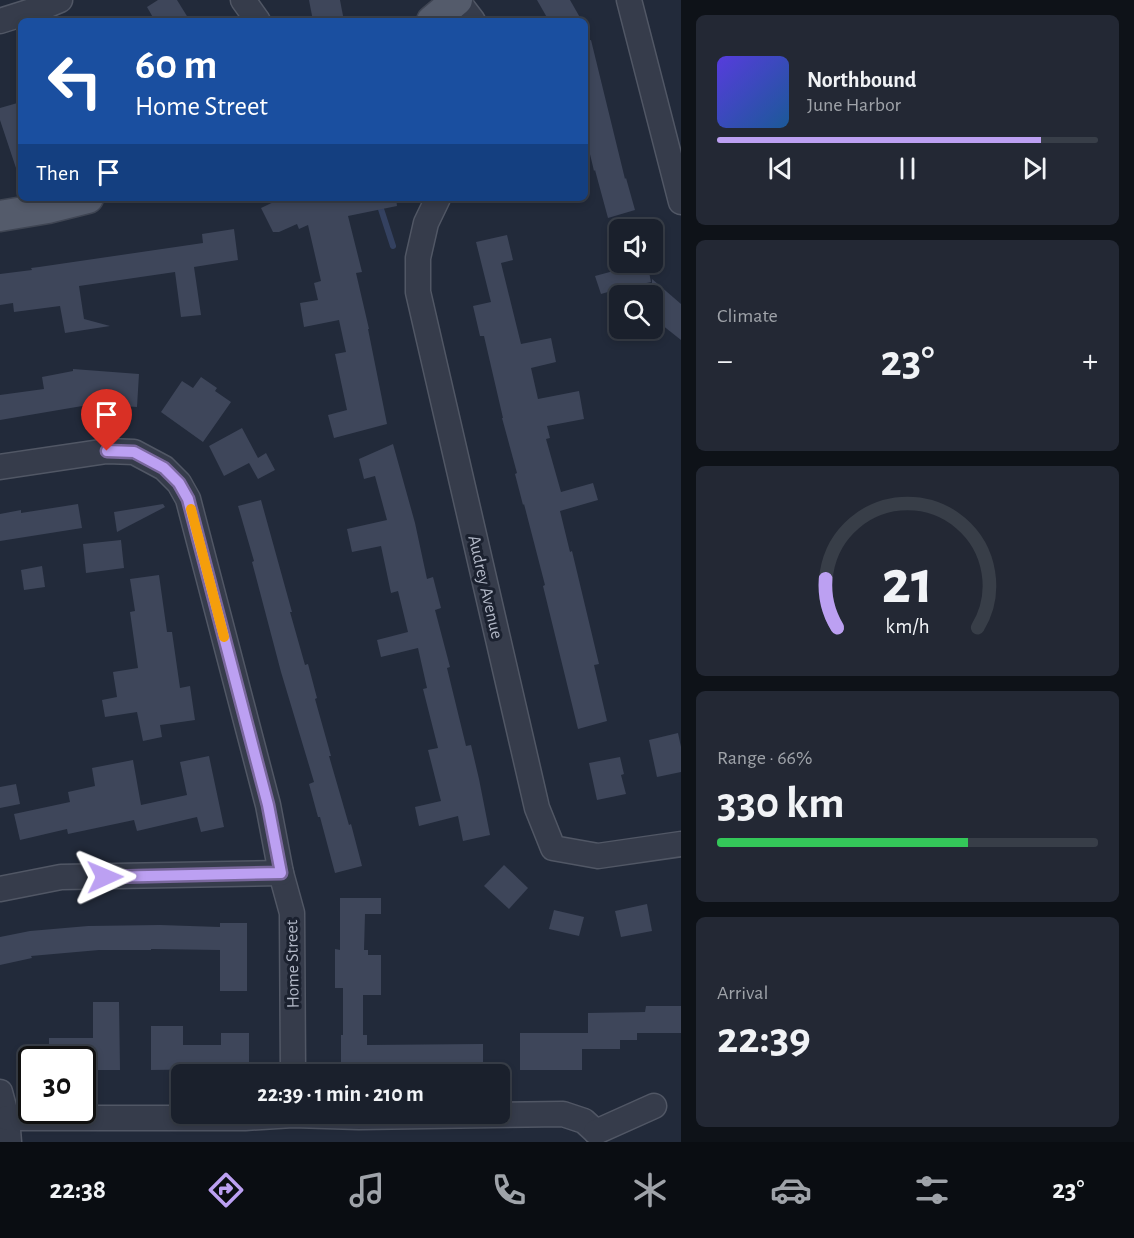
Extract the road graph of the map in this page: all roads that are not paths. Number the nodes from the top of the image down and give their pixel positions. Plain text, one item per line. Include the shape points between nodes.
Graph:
1 (60, 0) edge
2 (457, 0) edge
3 (629, 0) edge
4 (436, 18) edge
5 (471, 18) edge
6 (0, 21) edge
7 (76, 201) edge
8 (437, 201) edge
9 (681, 202) edge
10 (0, 216) edge
11 (0, 467) edge
12 (681, 844) edge
13 (281, 873) junction
14 (0, 889) edge
15 (293, 1064) edge
16 (0, 1092) edge
17 (654, 1106) dead end
18 (510, 1115) edge
19 (7, 1118) junction
20 (171, 1118) edge
21 (597, 1137) edge
22 (9, 1142) edge

1 - 6 street
2 - 4 main road
2 - 5 street
3 - 9 street
7 - 10 main road
8 - 12 street, Audrey Avenue via 426,223 418,258 418,292 537,808 553,848 598,856
11 - 13 street, Home Street via 107,451 134,452 164,468 179,483 188,499 268,805
13 - 14 street via 61,878
13 - 15 street, Home Street via 292,913
16 - 19 street
17 - 21 street
18 - 21 street via 563,1114 584,1121
19 - 20 street
19 - 22 street

